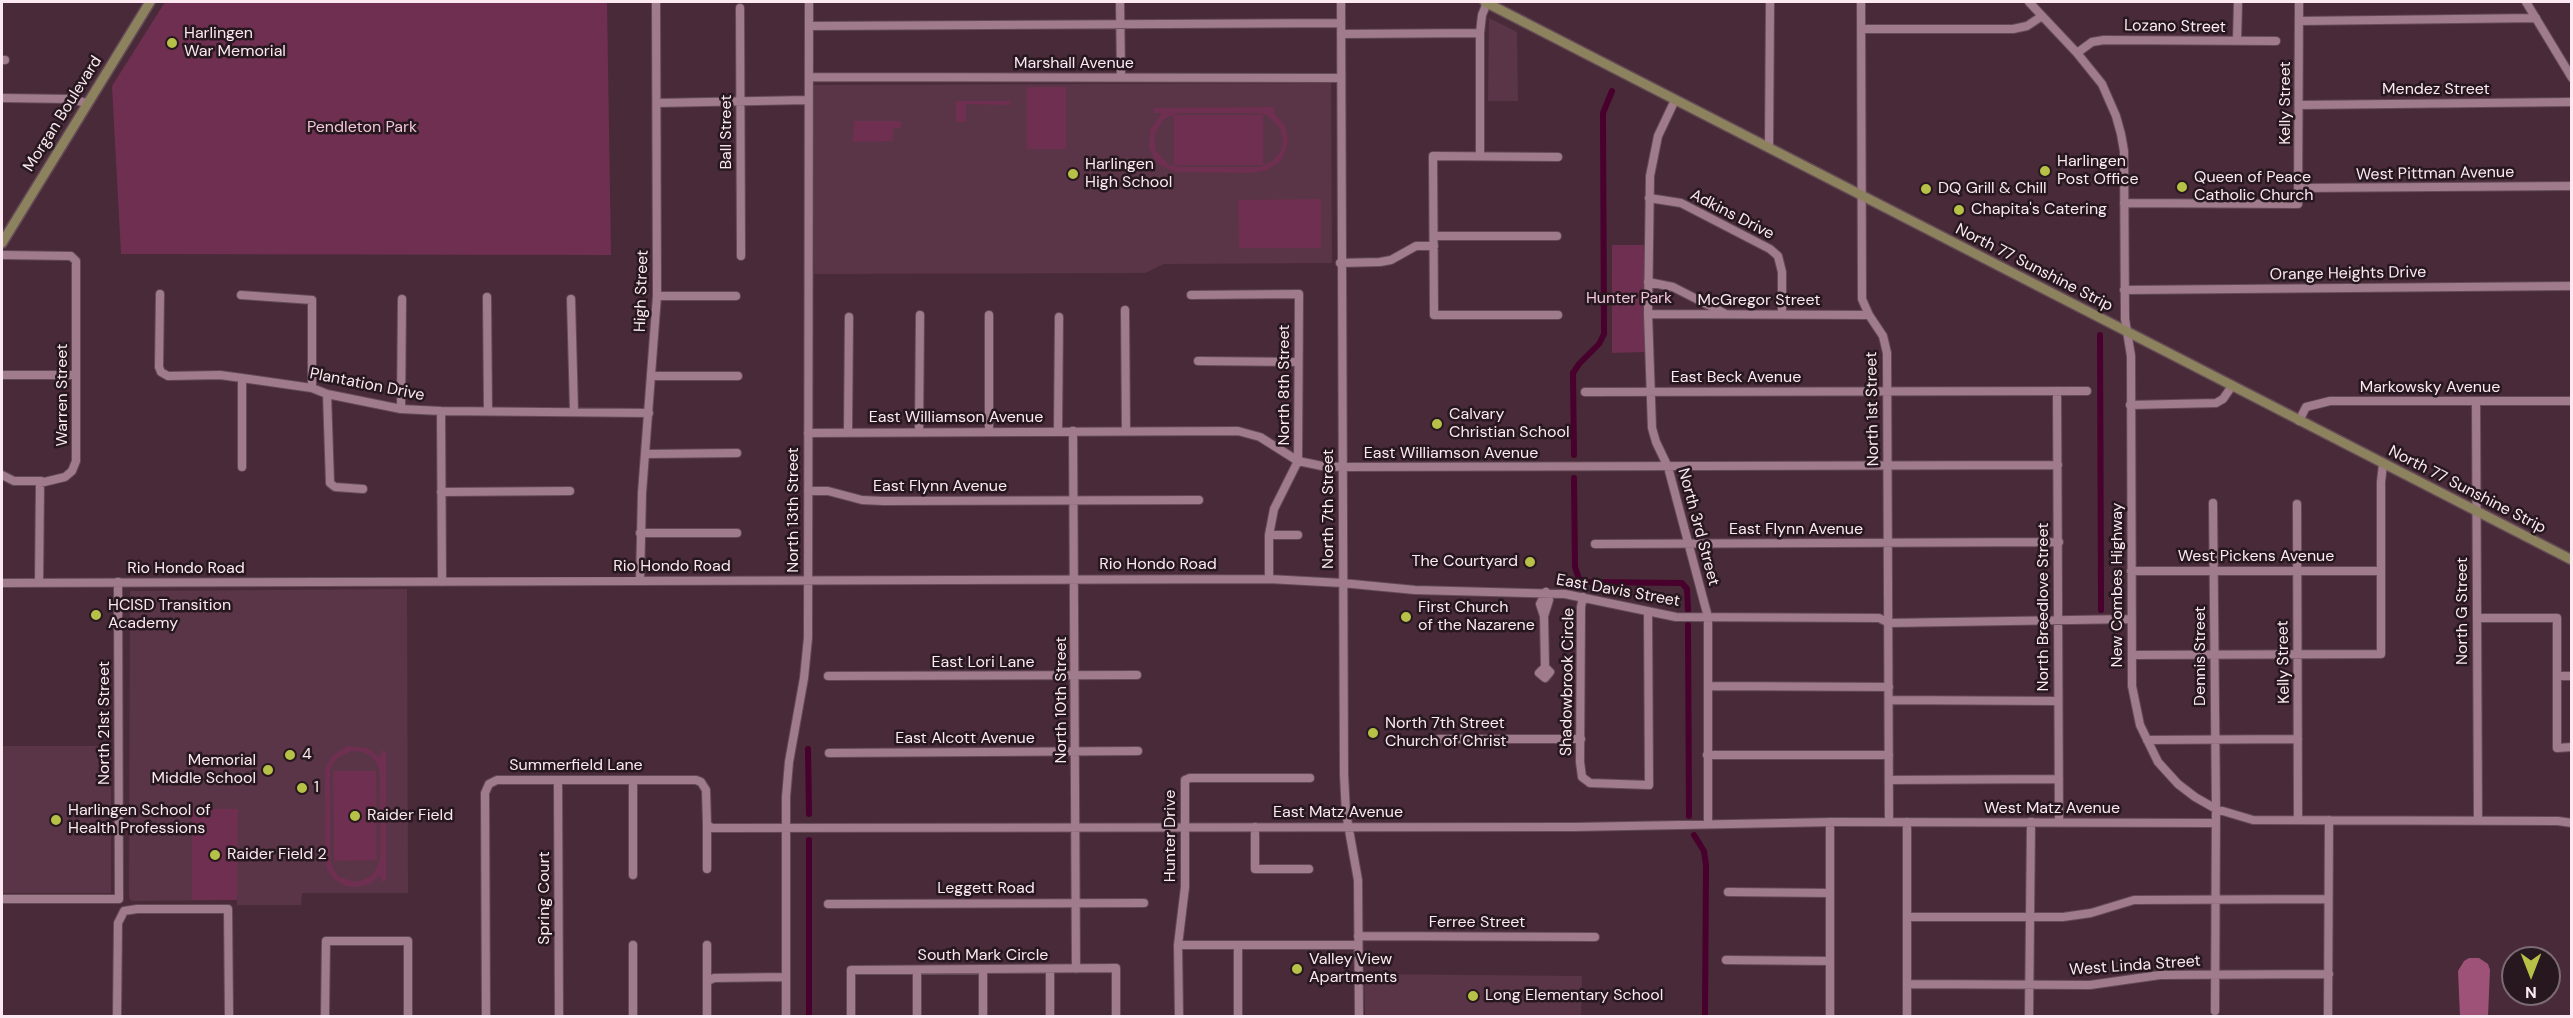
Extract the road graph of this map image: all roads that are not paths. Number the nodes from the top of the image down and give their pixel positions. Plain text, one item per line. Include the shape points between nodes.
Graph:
1 (150, 2) edge
2 (656, 2) edge
3 (809, 2) edge
4 (1120, 2) edge
5 (1341, 2) edge
6 (1486, 2) edge
7 (1770, 2) edge
8 (1861, 2) edge
9 (2238, 2) edge
10 (2299, 2) edge
11 (2526, 2) edge
12 (2033, 3) edge
13 (740, 8) dead end
14 (2042, 16) junction
15 (2536, 18) junction
16 (2300, 21) junction
17 (1341, 24) junction
18 (1120, 25) junction
19 (809, 26) junction
20 (1861, 29) junction
21 (1480, 33) junction
22 (1341, 34) junction
23 (2237, 41) junction
24 (2276, 41) dead end
25 (2077, 53) junction
26 (808, 77) junction
27 (1121, 77) junction
28 (1340, 78) junction
29 (2571, 78) edge
30 (2, 99) edge
31 (807, 100) junction
32 (1675, 100) junction
33 (741, 101) junction
34 (657, 102) junction
35 (2571, 102) edge
36 (87, 103) junction
37 (2300, 105) junction
38 (1769, 148) junction
39 (1480, 156) junction
40 (1558, 157) dead end
41 (2571, 186) edge
42 (2299, 188) junction
43 (1862, 195) junction
44 (1649, 198) junction
45 (2124, 203) junction
46 (1434, 236) junction
47 (1557, 236) dead end
48 (2, 243) edge
49 (1434, 246) junction
50 (2, 255) edge
51 (741, 256) dead end
52 (1340, 263) junction
53 (1648, 282) junction
54 (2571, 286) edge
55 (2124, 290) junction
56 (160, 294) dead end
57 (241, 295) dead end
58 (1191, 295) dead end
59 (657, 296) junction
60 (736, 296) dead end
61 (487, 297) dead end
62 (402, 299) dead end
63 (571, 299) dead end
64 (1125, 310) dead end
65 (1648, 314) junction
66 (1725, 314) junction
67 (1782, 314) junction
68 (920, 315) dead end
69 (989, 315) dead end
70 (1558, 315) dead end
71 (1869, 315) junction
72 (849, 317) dead end
73 (1059, 317) dead end
74 (2128, 333) junction
75 (1198, 361) dead end
76 (1298, 362) junction
77 (2, 375) edge
78 (76, 375) junction
79 (651, 376) junction
80 (738, 376) dead end
81 (242, 378) junction
82 (2232, 386) junction
83 (312, 388) junction
84 (1650, 391) junction
85 (1887, 391) junction
86 (2057, 391) junction
87 (2087, 391) dead end
88 (1585, 392) dead end
89 (327, 394) junction
90 (2571, 401) edge
91 (2476, 402) junction
92 (2130, 405) junction
93 (401, 409) junction
94 (441, 411) junction
95 (488, 411) junction
96 (574, 411) junction
97 (649, 413) junction
98 (2299, 421) junction
99 (1058, 431) junction
100 (1073, 431) junction
101 (1126, 431) junction
102 (848, 432) junction
103 (919, 432) junction
104 (989, 432) junction
105 (808, 433) junction
106 (737, 453) dead end
107 (646, 454) junction
108 (1298, 461) junction
109 (2383, 464) junction
110 (2058, 465) junction
111 (1888, 466) junction
112 (242, 467) dead end
113 (1343, 467) junction
114 (1668, 467) junction
115 (2, 475) edge
116 (41, 482) junction
117 (363, 489) dead end
118 (570, 491) dead end
119 (808, 491) junction
120 (441, 492) junction
121 (1074, 500) junction
122 (1199, 500) dead end
123 (2212, 504) dead end
124 (2297, 504) dead end
125 (2476, 512) junction
126 (640, 533) junction
127 (737, 533) dead end
128 (1269, 535) junction
129 (1298, 535) dead end
130 (2059, 542) junction
131 (1687, 543) junction
132 (1888, 543) junction
133 (1595, 544) dead end
134 (2571, 560) edge
135 (2214, 570) junction
136 (2381, 570) junction
137 (2131, 571) junction
138 (2297, 571) junction
139 (1075, 579) junction
140 (1269, 579) junction
141 (808, 580) junction
142 (640, 581) junction
143 (118, 582) junction
144 (442, 582) junction
145 (2, 583) edge
146 (39, 583) junction
147 (1342, 583) junction
148 (1546, 592) junction
149 (1583, 597) junction
150 (1648, 612) junction
151 (1708, 616) junction
152 (2477, 618) junction
153 (2131, 619) junction
154 (2058, 621) junction
155 (1889, 623) junction
156 (2214, 654) junction
157 (2132, 655) junction
158 (2298, 655) junction
159 (1545, 667) dead end
160 (1137, 675) dead end
161 (828, 676) dead end
162 (1075, 676) junction
163 (2557, 676) junction
164 (2571, 676) edge
165 (1709, 686) junction
166 (1889, 687) junction
167 (1889, 700) junction
168 (2057, 701) junction
169 (1439, 739) dead end
170 (1581, 739) junction
171 (2298, 739) junction
172 (2147, 740) junction
173 (2215, 740) junction
174 (2571, 747) edge
175 (1138, 751) dead end
176 (1075, 752) junction
177 (829, 753) dead end
178 (1707, 755) junction
179 (1889, 755) junction
180 (1310, 778) dead end
181 (2058, 779) junction
182 (558, 780) junction
183 (633, 780) junction
184 (1889, 780) junction
185 (2216, 809) junction
186 (2298, 820) junction
187 (2329, 820) junction
188 (2478, 820) junction
189 (1830, 822) junction
190 (1889, 822) junction
191 (1907, 822) junction
192 (2031, 822) junction
193 (2059, 822) junction
194 (2571, 822) edge
195 (2215, 823) junction
196 (1708, 824) junction
197 (707, 825) junction
198 (786, 827) junction
199 (1076, 827) junction
200 (1185, 827) junction
201 (1256, 827) junction
202 (1349, 827) junction
203 (707, 869) dead end
204 (1309, 869) dead end
205 (633, 874) dead end
206 (1728, 892) dead end
207 (1830, 893) junction
208 (2, 899) edge
209 (2328, 899) junction
210 (2215, 901) junction
211 (1075, 902) junction
212 (1144, 903) dead end
213 (828, 904) dead end
214 (1908, 916) junction
215 (2029, 917) junction
216 (1358, 936) junction
217 (1594, 937) dead end
218 (633, 945) dead end
219 (707, 945) dead end
220 (1178, 945) junction
221 (1358, 945) junction
222 (1238, 946) junction
223 (1726, 960) dead end
224 (1830, 961) junction
225 (1050, 969) junction
226 (1076, 969) junction
227 (917, 970) junction
228 (983, 970) junction
229 (2214, 974) junction
230 (2329, 974) junction
231 (786, 977) junction
232 (708, 981) junction
233 (1907, 984) junction
234 (2029, 984) junction
235 (2215, 1011) dead end
236 (117, 1017) edge
237 (229, 1017) edge
238 (325, 1017) edge
239 (408, 1017) edge
240 (486, 1017) edge
241 (559, 1017) edge
242 (633, 1017) edge
243 (706, 1017) edge
244 (786, 1017) edge
245 (851, 1017) edge
246 (917, 1017) edge
247 (983, 1017) edge
248 (1050, 1017) edge
249 (1116, 1017) edge
250 (1179, 1017) edge
251 (1238, 1017) edge
252 (1359, 1017) edge
253 (1830, 1017) edge
254 (1907, 1017) edge
255 (2029, 1017) edge
256 (2328, 1017) edge

1 - 36 main road, Morgan Boulevard
2 - 34 street, High Street
3 - 19 street, North 13th Street
4 - 18 street
5 - 17 street, North 7th Street
6 - 21 street
6 - 32 main road, North 77 Sunshine Strip
7 - 38 street
8 - 20 street, North 1st Street
9 - 23 street
10 - 16 street, Kelly Street
11 - 15 street
12 - 14 street, New Combes Highway
13 - 33 street, Ball Street
14 - 20 street via 2030,25 2013,29
14 - 25 street, New Combes Highway
15 - 16 street
15 - 29 street
16 - 37 street, Kelly Street
17 - 18 street
17 - 22 street, North 7th Street
18 - 19 street
18 - 27 street
19 - 26 street, North 13th Street
20 - 43 street, North 1st Street
21 - 22 street
21 - 39 street
22 - 28 street, North 7th Street
23 - 24 street, Lozano Street
23 - 25 street, Lozano Street via 2104,40 2092,42
25 - 45 street, New Combes Highway via 2102,84 2116,116 2124,152
26 - 27 street, Marshall Avenue
26 - 31 street, North 13th Street
27 - 28 street, Marshall Avenue
28 - 52 street, North 7th Street
30 - 36 street via 70,99
31 - 33 street
31 - 105 street, North 13th Street
32 - 38 main road, North 77 Sunshine Strip
32 - 44 street, North 3rd Street via 1653,154
33 - 34 street
33 - 51 street, Ball Street
34 - 59 street, High Street
35 - 37 street, Mendez Street
36 - 48 main road, Morgan Boulevard
37 - 42 street, Kelly Street
38 - 43 main road, North 77 Sunshine Strip
39 - 40 street
39 - 46 street via 1433,156
41 - 42 street, West Pittman Avenue
42 - 45 street, Kelly Street via 2298,204
43 - 71 street, North 1st Street via 1862,299
43 - 74 main road, North 77 Sunshine Strip
44 - 53 street, North 3rd Street
44 - 67 street, Adkins Drive via 1681,203 1770,249 1782,267
45 - 55 street, New Combes Highway
46 - 47 street
46 - 49 street
49 - 52 street via 1416,246 1380,262
49 - 70 street via 1434,315
50 - 78 street, Warren Street via 76,258
52 - 113 street, North 7th Street
53 - 65 street, North 3rd Street
53 - 66 street via 1672,287
54 - 55 street, Orange Heights Drive
55 - 74 street, New Combes Highway
56 - 81 street, Plantation Drive via 161,372 168,376
57 - 83 street via 312,300
58 - 76 street, North 8th Street via 1299,294
59 - 60 street
59 - 79 street, High Street
61 - 95 street
62 - 93 street
63 - 96 street
64 - 101 street
65 - 66 street, McGregor Street
65 - 84 street, North 3rd Street
66 - 67 street, McGregor Street
67 - 71 street, McGregor Street
68 - 103 street
69 - 104 street
71 - 85 street, North 1st Street via 1886,344
72 - 102 street
73 - 99 street
74 - 82 main road, North 77 Sunshine Strip
74 - 92 street, New Combes Highway
75 - 76 street
76 - 108 street, North 8th Street
77 - 78 street
78 - 116 street, Warren Street via 75,466 65,477
79 - 80 street
79 - 97 street, High Street
81 - 83 street, Plantation Drive
81 - 112 street
82 - 92 street via 2216,403
82 - 98 main road, North 77 Sunshine Strip
83 - 89 street, Plantation Drive
84 - 85 street, East Beck Avenue
84 - 88 street, East Beck Avenue
84 - 114 street, North 3rd Street via 1653,433
85 - 86 street, East Beck Avenue
85 - 111 street, North 1st Street
86 - 87 street, East Beck Avenue
86 - 110 street, North Breedlove Street
89 - 93 street, Plantation Drive
89 - 117 street via 330,483 335,488
90 - 91 street, Markowsky Avenue
91 - 98 street, Markowsky Avenue via 2330,401 2306,406
91 - 125 street, North G Street
92 - 137 street, New Combes Highway
93 - 94 street, Plantation Drive
94 - 95 street, Plantation Drive
94 - 120 street
95 - 96 street, Plantation Drive
96 - 97 street, Plantation Drive
97 - 107 street, High Street
98 - 109 main road, North 77 Sunshine Strip
99 - 100 street, East Williamson Avenue
99 - 104 street, East Williamson Avenue
100 - 101 street, East Williamson Avenue
100 - 121 street, North 10th Street
101 - 108 street, East Williamson Avenue via 1238,431 1260,436
102 - 103 street, East Williamson Avenue
102 - 105 street, East Williamson Avenue
103 - 104 street, East Williamson Avenue
105 - 119 street, North 13th Street
106 - 107 street
107 - 126 street, High Street
108 - 113 street, East Williamson Avenue
108 - 128 street, North 8th Street via 1274,509
109 - 125 main road, North 77 Sunshine Strip
109 - 136 street
110 - 111 street, East Williamson Avenue
110 - 130 street, North Breedlove Street
111 - 114 street, East Williamson Avenue
111 - 132 street, North 1st Street
113 - 114 street, East Williamson Avenue
113 - 147 street, North 7th Street
114 - 131 street, North 3rd Street
115 - 116 street via 14,481
116 - 146 street
118 - 120 street
119 - 121 street, East Flynn Avenue via 883,501
119 - 141 street, North 13th Street
120 - 144 street
121 - 122 street, East Flynn Avenue
121 - 139 street, North 10th Street
123 - 135 street, Dennis Street
124 - 138 street, Kelly Street
125 - 134 main road, North 77 Sunshine Strip
125 - 152 street, North G Street
126 - 127 street
126 - 142 street, High Street
128 - 129 street
128 - 140 street, North 8th Street
130 - 132 street, East Flynn Avenue
130 - 154 street, North Breedlove Street
131 - 132 street, East Flynn Avenue
131 - 133 street, East Flynn Avenue
131 - 151 street, North 3rd Street
132 - 155 street, North 1st Street
135 - 137 street, West Pickens Avenue
135 - 138 street, West Pickens Avenue
135 - 156 street, Dennis Street
136 - 138 street, West Pickens Avenue
136 - 158 street via 2381,654
137 - 153 street, New Combes Highway
138 - 158 street, Kelly Street
139 - 140 street, Rio Hondo Road
139 - 141 street, Rio Hondo Road
139 - 162 street, North 10th Street
140 - 147 street, Rio Hondo Road
141 - 142 street, Rio Hondo Road
141 - 198 street, North 13th Street via 808,638 789,762
142 - 144 street, Rio Hondo Road
143 - 144 street, Rio Hondo Road
143 - 146 street, Rio Hondo Road
143 - 208 street, North 21st Street via 119,899
145 - 146 street, Rio Hondo Road
147 - 148 street, East Davis Street via 1415,590
147 - 202 street, North 7th Street via 1344,784
148 - 149 street, East Davis Street
148 - 159 street via 1540,604 1544,616
149 - 150 street, East Davis Street
149 - 170 street, Shadowbrook Circle
150 - 151 street, East Davis Street via 1676,617
150 - 170 street, Shadowbrook Circle via 1649,785 1586,781 1581,774
151 - 155 street, East Davis Street via 1879,618
151 - 165 street, North 3rd Street
152 - 163 street via 2557,618
152 - 188 street, North G Street
153 - 154 street, East Davis Street
153 - 157 street, New Combes Highway
154 - 155 street, East Davis Street
154 - 168 street, North Breedlove Street
155 - 166 street, North 1st Street
156 - 157 street
156 - 158 street
156 - 173 street, Dennis Street
157 - 172 street, New Combes Highway via 2135,706
158 - 171 street, Kelly Street
160 - 162 street, East Lori Lane
161 - 162 street, East Lori Lane
162 - 176 street, North 10th Street
163 - 164 street
163 - 174 street via 2558,748
165 - 166 street
165 - 178 street, North 3rd Street
166 - 167 street, North 1st Street
167 - 168 street
167 - 179 street, North 1st Street
168 - 181 street, North Breedlove Street
169 - 170 street
171 - 173 street
171 - 186 street, Kelly Street
172 - 173 street
172 - 185 street, New Combes Highway via 2171,777
173 - 185 street, Dennis Street
175 - 176 street, East Alcott Avenue
176 - 177 street, East Alcott Avenue
176 - 199 street, North 10th Street
178 - 179 street
178 - 196 street, North 3rd Street
179 - 184 street, North 1st Street
180 - 200 street, Hunter Drive via 1187,778
181 - 184 street
181 - 193 street, North Breedlove Street
182 - 183 street, Summerfield Lane
182 - 240 street, Summerfield Lane via 497,780 487,788
182 - 241 street, Spring Court
183 - 197 street, Summerfield Lane via 701,782 706,790
183 - 205 street
184 - 190 street, North 1st Street
185 - 186 street, New Combes Highway via 2253,820
185 - 195 street, Dennis Street
186 - 187 street, New Combes Highway
187 - 188 street, New Combes Highway
187 - 209 street
188 - 194 street, New Combes Highway
189 - 190 street, East Matz Avenue
189 - 196 street, East Matz Avenue
189 - 207 street
190 - 191 street, West Matz Avenue
191 - 192 street, West Matz Avenue
191 - 214 street
192 - 193 street, West Matz Avenue
192 - 215 street
193 - 195 street, West Matz Avenue
195 - 210 street, Dennis Street
196 - 202 street, East Matz Avenue
197 - 198 street
197 - 203 street
198 - 199 street, East Matz Avenue
198 - 231 street, North 13th Street
199 - 200 street, East Matz Avenue
199 - 211 street, North 10th Street
200 - 201 street, East Matz Avenue
200 - 220 street, Hunter Drive via 1185,907
201 - 202 street, East Matz Avenue
201 - 204 street via 1255,869
202 - 216 street, North 7th Street via 1357,875
206 - 207 street
207 - 224 street
209 - 210 street
209 - 230 street
210 - 215 street via 2134,900 2084,915
210 - 229 street, Dennis Street
211 - 212 street, Leggett Road
211 - 213 street, Leggett Road
211 - 226 street, North 10th Street
214 - 215 street
214 - 233 street
215 - 234 street
216 - 217 street, Ferree Street
216 - 221 street, North 7th Street
218 - 242 street
219 - 232 street
220 - 222 street
220 - 250 street, Hunter Drive
221 - 222 street
221 - 252 street, North 7th Street
222 - 251 street
223 - 224 street
224 - 253 street
225 - 226 street, South Mark Circle
225 - 228 street, South Mark Circle
225 - 248 street
226 - 249 street, South Mark Circle via 1116,968
227 - 228 street, South Mark Circle
227 - 245 street, South Mark Circle via 851,970
227 - 246 street
228 - 247 street
229 - 230 street, West Linda Street
229 - 234 street, West Linda Street via 2149,975 2101,984
229 - 235 street, Dennis Street
230 - 256 street
231 - 232 street
231 - 244 street, North 13th Street
232 - 243 street
233 - 234 street, West Linda Street
233 - 254 street
234 - 255 street
236 - 237 street via 119,916 137,909 228,909
238 - 239 street via 326,941 408,941

